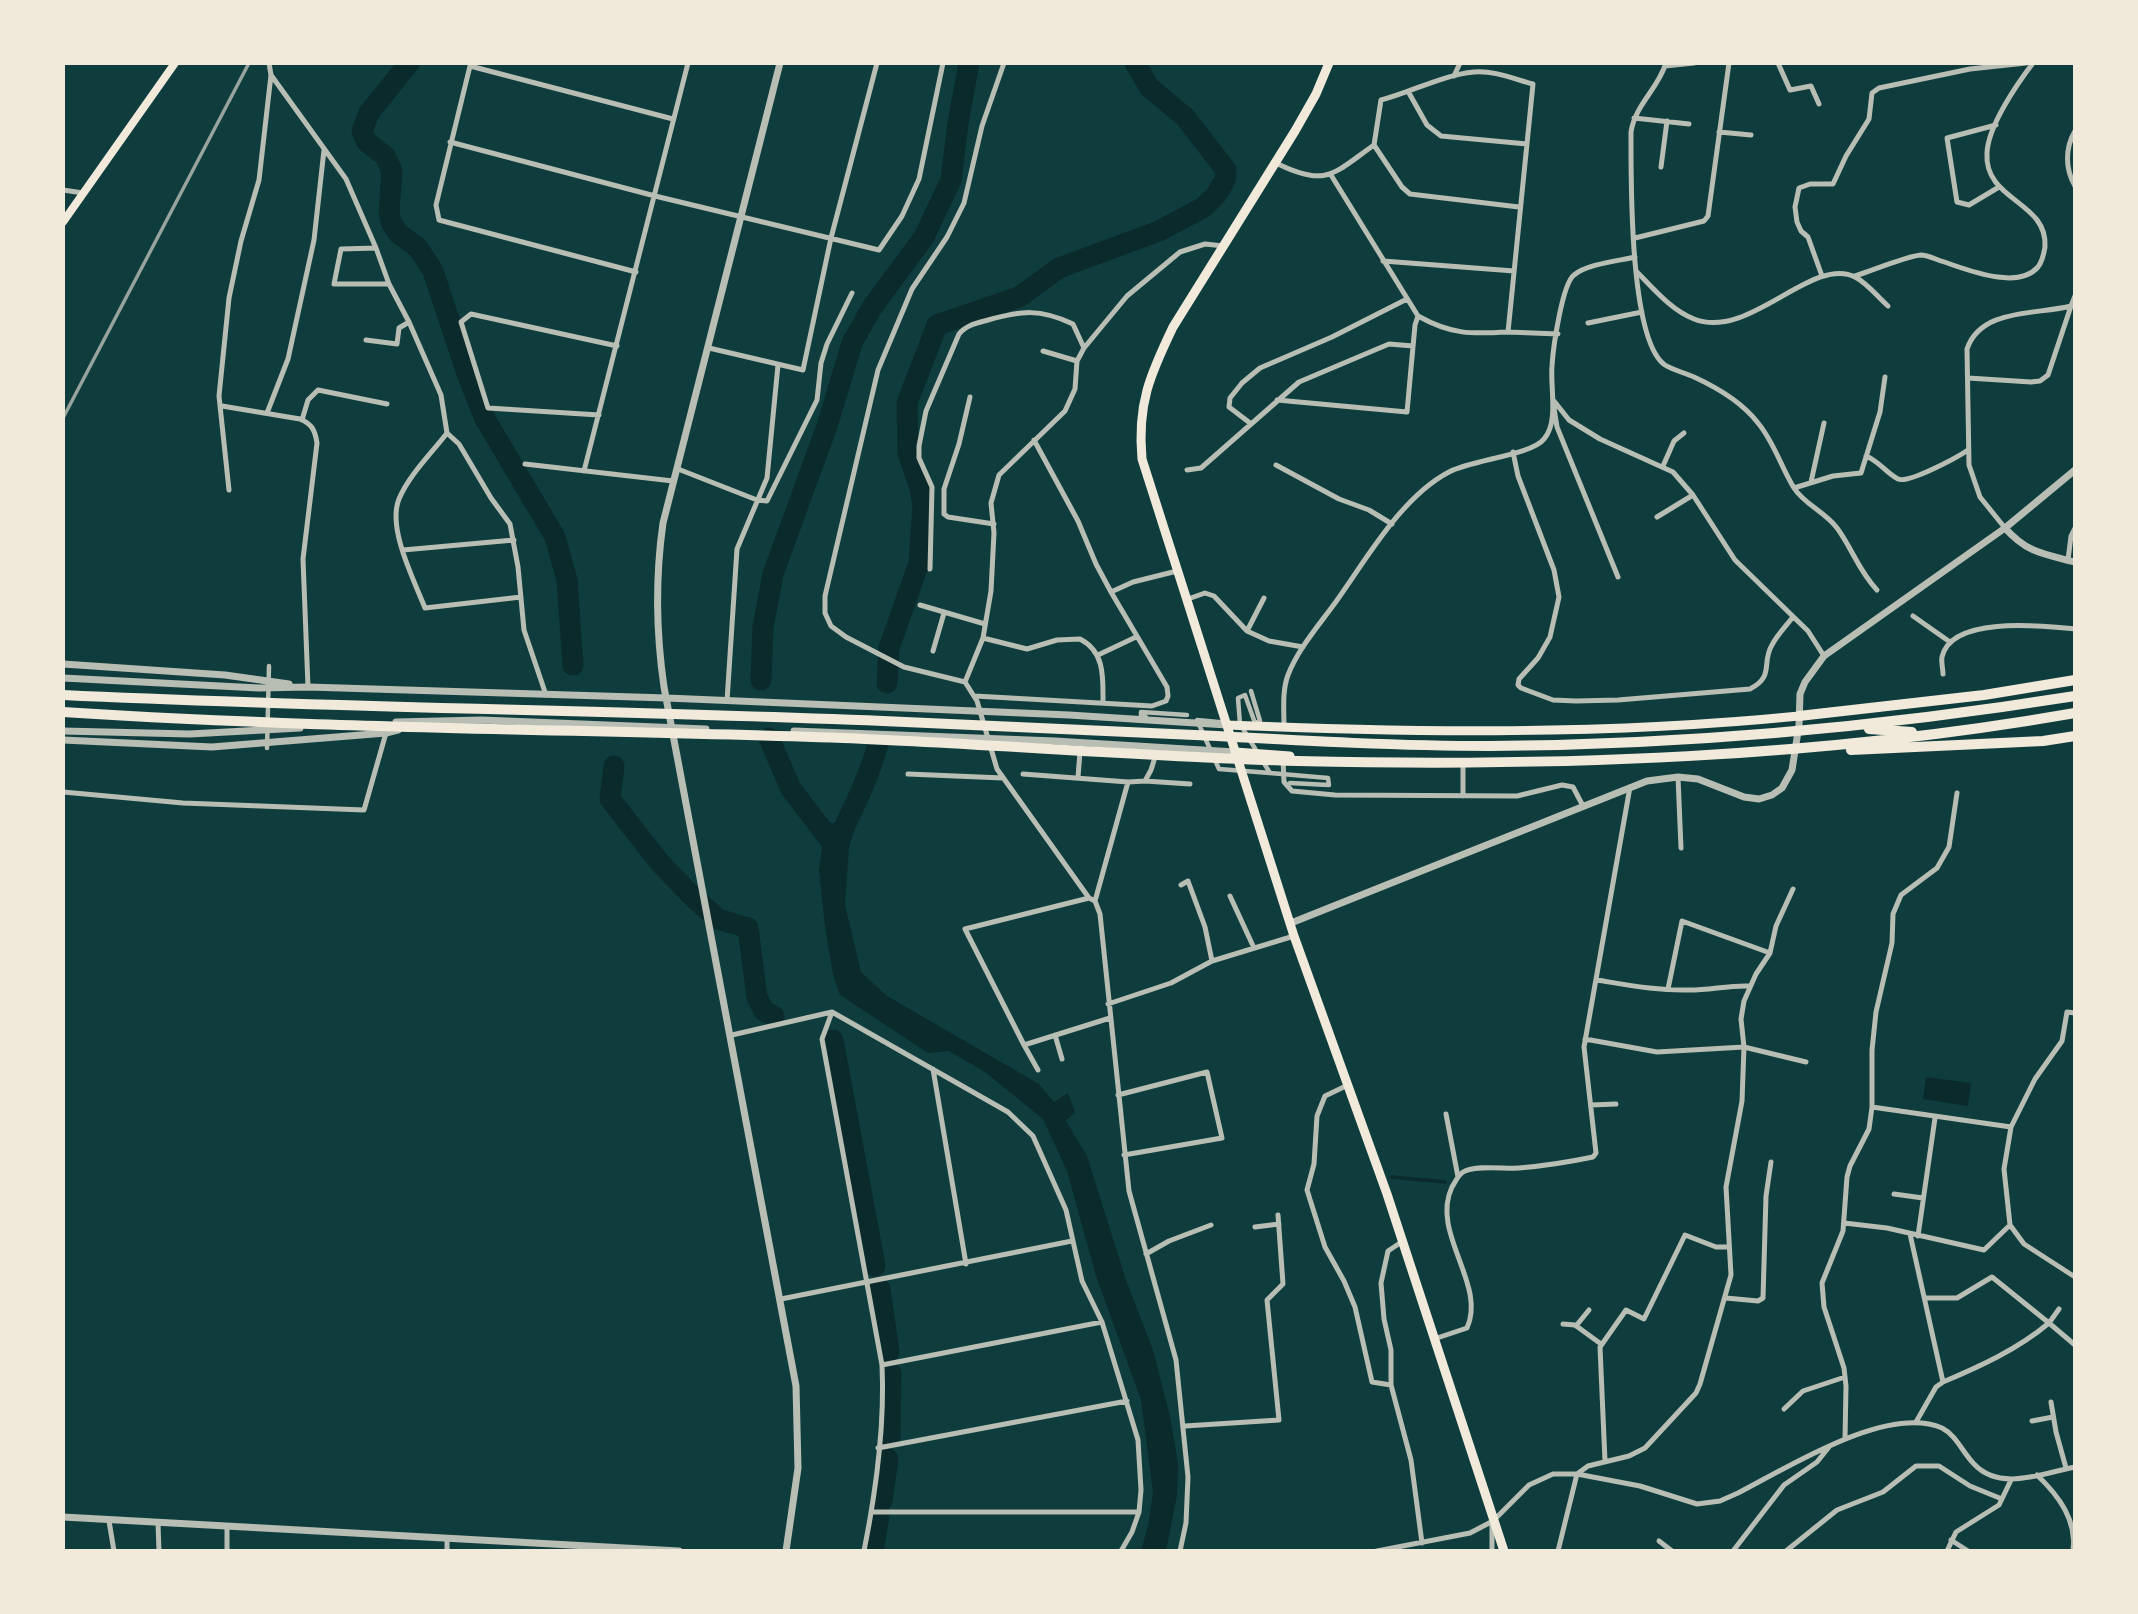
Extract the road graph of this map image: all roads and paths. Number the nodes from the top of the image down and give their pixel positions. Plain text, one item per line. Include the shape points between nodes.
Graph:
1 (175, 63) edge
2 (269, 63) edge
3 (688, 63) edge
4 (780, 63) edge
5 (877, 63) edge
6 (943, 63) edge
7 (1004, 63) edge
8 (1329, 63) edge
9 (1460, 63) edge
10 (1694, 63) edge
11 (1729, 63) edge
12 (1778, 63) edge
13 (2026, 63) edge
14 (2033, 63) edge
15 (467, 64) edge
16 (1666, 64) edge
17 (271, 75) junction
18 (1454, 76) junction
19 (1409, 93) junction
20 (1819, 104) dead end
21 (1634, 118) junction
22 (673, 119) junction
23 (1667, 121) junction
24 (1689, 124) dead end
25 (1996, 125) junction
26 (2075, 131) edge
27 (1719, 132) junction
28 (1751, 135) dead end
29 (450, 142) junction
30 (1374, 145) junction
31 (1527, 145) junction
32 (324, 149) junction
33 (1276, 163) junction
34 (1661, 167) dead end
35 (1331, 175) junction
36 (2075, 186) edge
37 (1999, 187) junction
38 (63, 190) edge
39 (83, 192) junction
40 (655, 196) junction
41 (1519, 207) junction
42 (742, 216) junction
43 (63, 222) edge
44 (831, 238) junction
45 (1634, 239) junction
46 (1225, 246) junction
47 (376, 248) junction
48 (1635, 257) junction
49 (1383, 261) junction
50 (1514, 271) junction
51 (1636, 271) junction
52 (636, 272) junction
53 (1822, 276) junction
54 (1855, 276) junction
55 (389, 284) junction
56 (852, 293) dead end
57 (2075, 296) edge
58 (1407, 299) junction
59 (1888, 306) dead end
60 (2071, 306) junction
61 (1642, 312) junction
62 (1418, 316) junction
63 (409, 322) junction
64 (1588, 323) dead end
65 (1508, 332) junction
66 (1558, 334) junction
67 (366, 340) dead end
68 (617, 346) junction
69 (1413, 346) junction
70 (709, 348) junction
71 (1084, 348) junction
72 (1043, 351) dead end
73 (1077, 361) junction
74 (778, 365) junction
75 (1885, 377) dead end
76 (1968, 378) junction
77 (970, 397) dead end
78 (1278, 400) junction
79 (1554, 401) junction
80 (387, 404) dead end
81 (222, 406) junction
82 (267, 413) junction
83 (599, 415) junction
84 (302, 420) junction
85 (1824, 423) dead end
86 (1251, 424) junction
87 (447, 433) junction
88 (1684, 433) dead end
89 (1034, 440) junction
90 (1968, 450) junction
91 (1513, 452) junction
92 (1866, 456) junction
93 (525, 464) dead end
94 (1276, 465) dead end
95 (1663, 466) junction
96 (678, 469) junction
97 (1187, 470) dead end
98 (2075, 470) edge
99 (584, 471) junction
100 (673, 481) junction
101 (1811, 482) junction
102 (1794, 488) junction
103 (229, 490) dead end
104 (1693, 495) junction
105 (757, 500) junction
106 (1657, 517) dead end
107 (994, 524) junction
108 (1392, 524) junction
109 (2005, 528) junction
110 (2075, 528) edge
111 (514, 540) junction
112 (403, 550) junction
113 (2071, 561) edge
114 (930, 569) dead end
115 (1178, 570) junction
116 (1618, 577) dead end
117 (1877, 590) dead end
118 (1111, 592) junction
119 (521, 597) junction
120 (1264, 598) dead end
121 (1188, 599) junction
122 (920, 605) dead end
123 (944, 612) junction
124 (1913, 616) dead end
125 (1793, 617) junction
126 (985, 624) junction
127 (2075, 629) edge
128 (1247, 631) junction
129 (1136, 637) junction
130 (983, 638) junction
131 (1950, 642) junction
132 (1303, 647) junction
133 (933, 651) dead end
134 (1098, 654) junction
135 (1824, 656) junction
136 (63, 664) edge
137 (269, 666) dead end
138 (1943, 674) dead end
139 (63, 678) edge
140 (2075, 680) edge
141 (965, 682) junction
142 (308, 687) junction
143 (1251, 691) dead end
144 (63, 695) edge
145 (546, 695) junction
146 (975, 696) junction
147 (2075, 696) edge
148 (667, 698) junction
149 (1035, 698) junction
150 (727, 701) junction
151 (1103, 702) junction
152 (980, 711) junction
153 (63, 713) edge
154 (1034, 713) junction
155 (2075, 713) edge
156 (1187, 715) dead end
157 (429, 720) junction
158 (1197, 720) junction
159 (1799, 720) junction
160 (1240, 724) junction
161 (1227, 725) junction
162 (1284, 727) junction
163 (673, 728) junction
164 (63, 731) edge
165 (386, 733) junction
166 (2075, 736) edge
167 (63, 740) edge
168 (988, 740) junction
169 (1080, 743) junction
170 (1984, 744) junction
171 (1158, 747) junction
172 (267, 748) dead end
173 (1236, 752) junction
174 (1795, 753) junction
175 (1283, 755) junction
176 (1463, 766) junction
177 (1270, 773) junction
178 (908, 774) dead end
179 (1023, 774) dead end
180 (1078, 777) junction
181 (1678, 777) junction
182 (1003, 778) junction
183 (1145, 781) junction
184 (1129, 782) junction
185 (1290, 783) dead end
186 (1190, 784) dead end
187 (1630, 787) junction
188 (63, 792) edge
189 (1957, 793) dead end
190 (1463, 796) junction
191 (1583, 806) junction
192 (1681, 848) dead end
193 (1181, 885) dead end
194 (1793, 889) dead end
195 (1230, 897) dead end
196 (1089, 898) junction
197 (1096, 901) junction
198 (1291, 923) junction
199 (1294, 936) junction
200 (1254, 948) junction
201 (1770, 953) junction
202 (1212, 961) junction
203 (1597, 980) junction
204 (1750, 986) junction
205 (1668, 989) junction
206 (1108, 1004) junction
207 (832, 1012) junction
208 (2075, 1013) edge
209 (1110, 1018) junction
210 (732, 1035) junction
211 (1055, 1035) junction
212 (1585, 1039) junction
213 (1024, 1045) junction
214 (1744, 1047) junction
215 (1062, 1059) dead end
216 (1806, 1062) dead end
217 (933, 1069) junction
218 (1038, 1070) dead end
219 (1348, 1085) junction
220 (1118, 1095) junction
221 (1616, 1104) dead end
222 (1591, 1105) junction
223 (1872, 1108) junction
224 (1446, 1114) dead end
225 (1935, 1118) junction
226 (2011, 1126) junction
227 (1124, 1156) junction
228 (1771, 1162) dead end
229 (1458, 1177) junction
230 (1895, 1194) dead end
231 (1923, 1198) junction
232 (1278, 1215) dead end
233 (1844, 1223) junction
234 (1279, 1224) junction
235 (1211, 1225) dead end
236 (2010, 1225) junction
237 (1255, 1227) dead end
238 (1910, 1234) junction
239 (1918, 1236) junction
240 (1072, 1241) junction
241 (1403, 1241) junction
242 (1729, 1247) junction
243 (1146, 1254) junction
244 (967, 1264) junction
245 (2075, 1277) edge
246 (867, 1282) junction
247 (1726, 1298) junction
248 (1925, 1298) junction
249 (781, 1299) junction
250 (2059, 1309) dead end
251 (1589, 1310) dead end
252 (1102, 1322) junction
253 (2049, 1322) junction
254 (1563, 1324) dead end
255 (1576, 1326) junction
256 (1433, 1339) junction
257 (1601, 1343) junction
258 (2075, 1345) edge
259 (882, 1365) junction
260 (1845, 1377) junction
261 (1943, 1382) junction
262 (1391, 1385) junction
263 (1127, 1401) junction
264 (2052, 1402) dead end
265 (1784, 1409) dead end
266 (2053, 1417) junction
267 (2032, 1421) dead end
268 (1916, 1422) junction
269 (1185, 1426) junction
270 (1845, 1439) junction
271 (1829, 1447) junction
272 (878, 1448) junction
273 (1605, 1461) junction
274 (2075, 1467) edge
275 (2066, 1468) junction
276 (1577, 1474) junction
277 (2037, 1475) junction
278 (2011, 1480) junction
279 (2002, 1499) junction
280 (872, 1511) junction
281 (1139, 1512) junction
282 (63, 1517) edge
283 (109, 1521) junction
284 (1493, 1521) junction
285 (158, 1523) junction
286 (227, 1528) junction
287 (447, 1539) junction
288 (1951, 1540) junction
289 (1659, 1541) dead end
290 (1422, 1543) junction
291 (114, 1551) edge
292 (159, 1551) edge
293 (227, 1551) edge
294 (447, 1551) edge
295 (679, 1551) edge
296 (786, 1551) edge
297 (864, 1551) edge
298 (1121, 1551) edge
299 (1180, 1551) edge
300 (1377, 1551) edge
301 (1492, 1551) edge
302 (1504, 1551) edge
303 (1558, 1551) edge
304 (1672, 1551) edge
305 (1733, 1551) edge
306 (1786, 1551) edge
307 (1947, 1551) edge
308 (1968, 1551) edge
309 (2073, 1551) edge

1 - 39 main road
2 - 17 street
3 - 22 street
4 - 42 street
5 - 44 street
6 - 44 street via 919,179 902,216 879,250
7 - 141 street via 982,126 964,204 912,289 878,370 825,596 831,626 872,652 904,667
8 - 33 main road
9 - 18 street
10 - 16 street
11 - 27 street
12 - 20 street via 1790,90 1811,86
13 - 53 street via 1970,69 1872,93 1869,119 1833,184 1799,188 1797,222 1808,237
14 - 25 street
15 - 22 street
15 - 29 street
16 - 21 street
17 - 32 street
17 - 81 street via 259,180 229,298 219,396
18 - 19 street
18 - 31 street via 1488,73 1533,84
19 - 30 street via 1381,100
19 - 31 street via 1427,125 1441,136
21 - 23 street
21 - 45 street
22 - 40 street
23 - 24 street
23 - 34 street
25 - 37 street via 1987,153
25 - 37 street via 1947,138 1957,202 1969,205
26 - 36 street via 2067,165
27 - 28 street
27 - 45 street via 1706,219
29 - 40 street
29 - 52 street via 436,205 439,220
30 - 35 street
30 - 41 street via 1409,194
31 - 41 street
32 - 47 street via 346,179
32 - 82 street via 314,240 288,359
33 - 35 street via 1303,175
33 - 46 main road
35 - 49 street
37 - 54 street via 2041,223 2044,254 2038,267 2022,276 2003,278 1922,255
38 - 39 street
39 - 43 main road
40 - 42 street
40 - 52 street
41 - 50 street
42 - 44 street
42 - 70 street
44 - 74 street via 803,370
45 - 48 street
46 - 71 street via 1205,244 1180,252 1127,296
46 - 115 main road via 1173,327 1144,398 1142,459
47 - 55 street
47 - 55 street via 341,249 334,284
48 - 51 street
48 - 66 street via 1575,273 1562,297
49 - 50 street
49 - 58 street
50 - 65 street
51 - 53 street via 1679,312 1715,322 1752,313
51 - 61 street
52 - 68 street
53 - 54 street
54 - 59 street
55 - 63 street
56 - 105 street via 827,344 817,400 767,501
57 - 60 street
58 - 62 street
58 - 86 street via 1260,368 1228,403
60 - 76 street via 2009,316 1981,328 1968,349
60 - 76 street via 2048,375 2040,381
61 - 64 street
61 - 102 street via 1653,353 1664,365 1745,407 1774,446
62 - 65 street via 1466,334
62 - 69 street
63 - 67 street via 400,328 397,344
63 - 87 street via 441,395
65 - 66 street
66 - 79 street via 1551,368
68 - 83 street
68 - 83 street via 471,314 461,322 488,408
69 - 78 street via 1389,344 1300,382
69 - 78 street via 1407,412
70 - 74 street
70 - 96 street
71 - 73 street
71 - 114 street via 1073,324 1043,314 1019,312 964,328 922,424 919,458 932,487
72 - 73 street
73 - 89 street via 1072,400
74 - 105 street via 768,478
75 - 92 street
76 - 90 street
77 - 107 street via 944,489 944,514
78 - 86 street
79 - 91 street via 1548,435 1542,443
79 - 95 street via 1569,420 1600,439
79 - 116 street via 1557,427
80 - 84 street via 318,390 308,400
81 - 82 street
81 - 103 street
82 - 84 street
83 - 99 street
84 - 142 street via 316,432 317,443 303,559
85 - 101 street
86 - 97 street via 1201,468
87 - 111 street via 477,470 510,524
87 - 112 street via 398,501 396,519
88 - 95 street via 1674,441
89 - 107 street via 999,475 991,503
89 - 118 street via 1079,521
90 - 92 street via 1905,480
90 - 109 street via 1980,497
91 - 108 street via 1448,472
91 - 125 street via 1559,597 1550,637 1519,679 1521,688 1553,700 1577,701 1750,689 1765,676 1770,647
92 - 101 street via 1861,473
93 - 99 street
94 - 108 street
95 - 104 street
96 - 100 street
96 - 105 street
98 - 109 street
99 - 100 street
100 - 148 street via 657,564 658,645
101 - 102 street
102 - 117 street via 1837,527 1856,564
104 - 106 street
104 - 125 street via 1735,560
105 - 150 street via 737,549
107 - 126 street
108 - 132 street
109 - 113 street via 2027,548
109 - 135 street
110 - 113 street
111 - 112 street
111 - 119 street
112 - 119 street via 425,608
115 - 118 street
115 - 121 main road
118 - 129 street
119 - 145 street via 524,630
120 - 128 street
121 - 128 street via 1205,593 1214,596
121 - 161 main road
122 - 123 street
123 - 126 street
123 - 133 street
124 - 131 street
125 - 135 street
126 - 130 street
127 - 131 street via 2001,626
128 - 132 street via 1269,641
129 - 134 street
129 - 151 street via 1167,687 1166,701 1152,706
130 - 134 street via 1027,649 1080,639
130 - 141 street
131 - 138 street via 1942,657
132 - 162 street via 1285,686
134 - 151 street
135 - 159 street via 1800,694
136 - 142 street via 225,675
137 - 172 street
139 - 142 street
140 - 159 highway
141 - 146 street
142 - 145 street
143 - 160 street via 1260,721 1255,723 1245,695 1238,698
144 - 147 highway via 748,716 1488,746 1799,732
145 - 148 street
146 - 149 street
146 - 152 street
148 - 150 street
148 - 163 street
149 - 151 street
149 - 154 street
150 - 152 street
152 - 154 street
152 - 168 street
153 - 155 highway via 1463,763 1639,760 1795,750
154 - 161 street
156 - 158 street via 1141,712 1141,716
157 - 163 street
157 - 164 street via 190,734
157 - 165 street
158 - 160 street
158 - 177 street via 1219,769
159 - 162 main road via 1556,731
159 - 170 highway
159 - 174 street
160 - 177 street
161 - 162 main road
161 - 173 main road
163 - 168 street
163 - 210 street
165 - 167 street via 212,747
165 - 188 street via 364,810 183,803
166 - 170 highway
168 - 169 street
168 - 182 street
169 - 171 street
169 - 180 street
170 - 174 highway
171 - 173 street
171 - 183 street
173 - 175 main road
173 - 198 main road
174 - 176 main road via 1639,763
174 - 181 street via 1782,788 1759,799
175 - 176 main road
175 - 190 street via 1284,782 1292,791
176 - 190 street
177 - 185 street via 1328,778 1329,785
178 - 182 street
179 - 180 street
180 - 184 street
181 - 187 street
181 - 192 street
182 - 196 street
183 - 184 street
183 - 186 street
184 - 197 street
187 - 191 street
187 - 203 street
189 - 223 street via 1949,847 1937,867 1901,895 1894,914 1876,1012
190 - 191 street via 1517,796 1562,785 1573,787
191 - 198 street
193 - 202 street via 1188,881
194 - 201 street
195 - 200 street
196 - 197 street
196 - 213 street via 965,929
197 - 206 street
198 - 199 main road
199 - 200 street
199 - 219 main road
200 - 202 street
201 - 204 street
201 - 205 street via 1682,921
202 - 206 street via 1171,983
203 - 205 street
203 - 212 street
204 - 205 street
204 - 214 street via 1741,1019
206 - 209 street
207 - 210 street
207 - 217 street
207 - 246 street via 822,1039
208 - 226 street via 2067,1012 2062,1041 2035,1079
209 - 211 street
209 - 220 street
210 - 249 street
211 - 213 street
211 - 215 street
212 - 214 street via 1657,1052
212 - 222 street via 1583,1059
213 - 218 street
214 - 216 street
214 - 242 street via 1742,1101 1726,1187
217 - 240 street via 1008,1112 1033,1136 1066,1210
217 - 244 street
219 - 241 main road
219 - 262 street via 1325,1096 1317,1116 1307,1190 1325,1247 1355,1307 1372,1382
220 - 227 street
220 - 227 street via 1207,1072 1222,1138
221 - 222 street
222 - 229 street via 1593,1157 1542,1166 1468,1169
223 - 225 street
223 - 233 street via 1869,1129 1847,1177
224 - 229 street
225 - 226 street
225 - 231 street
226 - 236 street via 2004,1169
227 - 243 street
228 - 247 street via 1763,1298
229 - 256 street via 1448,1214 1468,1289 1470,1318 1467,1328
230 - 231 street
231 - 239 street
232 - 234 street
233 - 238 street
233 - 260 street via 1822,1293
234 - 237 street
234 - 269 street via 1283,1284 1267,1300 1279,1420
235 - 243 street
236 - 239 street via 1984,1250
236 - 245 street via 2024,1244
238 - 239 street
238 - 248 street
240 - 244 street
240 - 252 street via 1082,1281
241 - 256 main road
241 - 262 street via 1388,1251 1381,1283
242 - 247 street via 1731,1275
242 - 257 street via 1685,1235 1644,1319 1626,1310
243 - 269 street via 1177,1360
244 - 246 street
246 - 249 street
246 - 259 street
247 - 273 street via 1696,1392 1645,1448
248 - 253 street via 1957,1298 1992,1277
248 - 261 street
249 - 296 street via 796,1385 798,1468
250 - 253 street
251 - 255 street
252 - 259 street
252 - 263 street
253 - 258 street
253 - 261 street via 2031,1339
254 - 255 street
255 - 257 street
256 - 284 main road
257 - 273 street
259 - 272 street
260 - 265 street via 1803,1391
260 - 270 street
261 - 268 street
262 - 290 street via 1412,1460
263 - 272 street
263 - 281 street via 1139,1449
264 - 266 street
266 - 267 street
266 - 275 street
268 - 270 street via 1888,1425
268 - 278 street via 1944,1429 1974,1465 1991,1476
269 - 299 street via 1188,1476
270 - 271 street
271 - 276 street via 1706,1504
271 - 305 street via 1818,1462 1784,1485
272 - 280 street
273 - 276 street
274 - 275 street
275 - 277 street
276 - 284 street via 1539,1479
276 - 303 street
277 - 278 street
277 - 309 street via 2061,1502 2074,1531
278 - 279 street
279 - 288 street
279 - 306 street via 1939,1466 1916,1466 1883,1492 1837,1510
280 - 281 street
280 - 297 street
281 - 298 street
282 - 283 street
283 - 285 street
283 - 291 street
284 - 290 street via 1470,1533
284 - 301 street
284 - 302 main road
285 - 286 street
285 - 292 street
286 - 287 street
286 - 293 street
287 - 294 street
287 - 295 street
288 - 307 street
288 - 308 street
289 - 304 street
290 - 300 street

